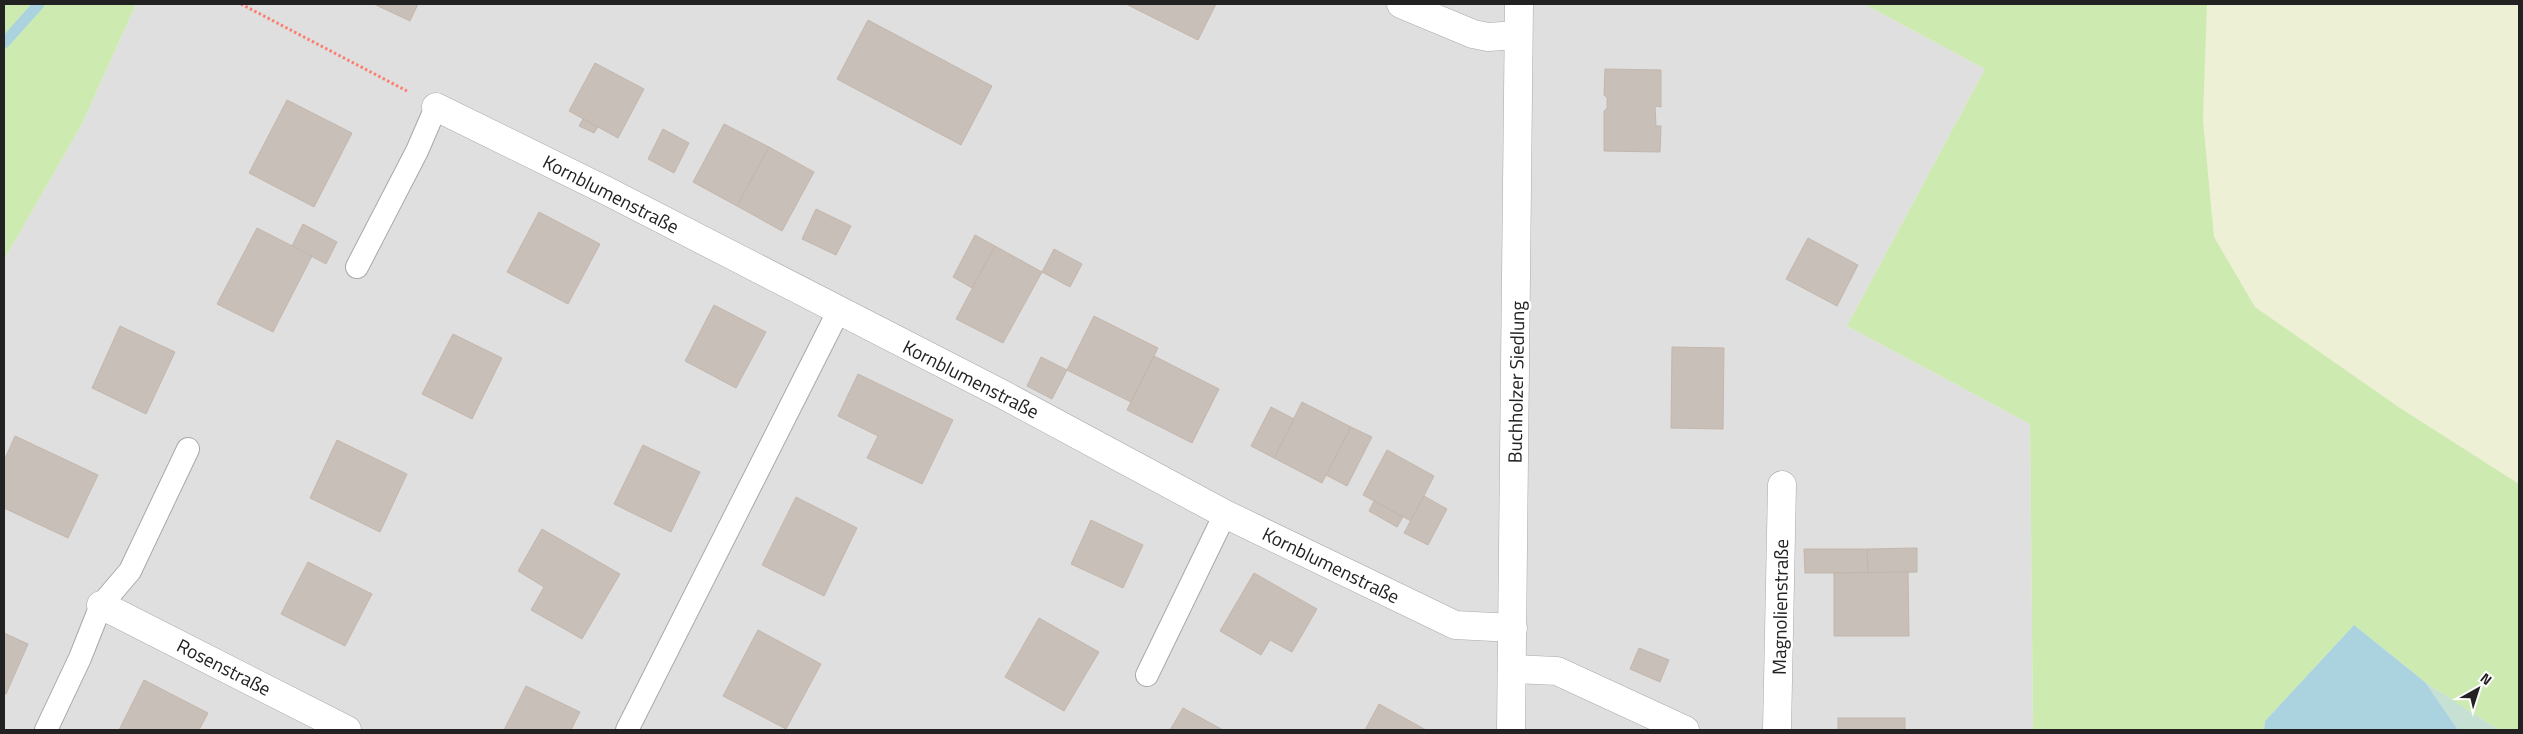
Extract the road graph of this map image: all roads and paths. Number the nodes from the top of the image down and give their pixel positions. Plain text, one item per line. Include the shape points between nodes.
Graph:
1 (241, 4) edge
2 (1401, 4) edge
3 (1519, 4) edge
4 (1518, 35) junction
5 (436, 107) junction
6 (356, 267) dead end
7 (839, 310) junction
8 (188, 450) dead end
9 (1782, 485) dead end
10 (1226, 514) junction
11 (101, 605) junction
12 (1512, 628) junction
13 (1512, 668) junction
14 (1147, 675) dead end
15 (46, 730) edge
16 (347, 730) edge
17 (627, 730) edge
18 (1511, 730) edge
19 (1685, 730) edge
20 (1777, 730) edge

1 - 5 path
2 - 4 street via 1473,34 1488,37
3 - 4 street, Buchholzer Siedlung
4 - 12 street, Buchholzer Siedlung
5 - 6 lane via 417,151
5 - 7 street, Kornblumenstraße
7 - 10 street, Kornblumenstraße
7 - 17 lane
8 - 11 lane via 130,570
9 - 20 street, Magnolienstraße
10 - 12 street, Kornblumenstraße via 1454,625
10 - 14 lane
11 - 15 lane
11 - 16 street, Rosenstraße
12 - 13 street, Buchholzer Siedlung
13 - 18 street, Buchholzer Siedlung
13 - 19 street via 1556,671

